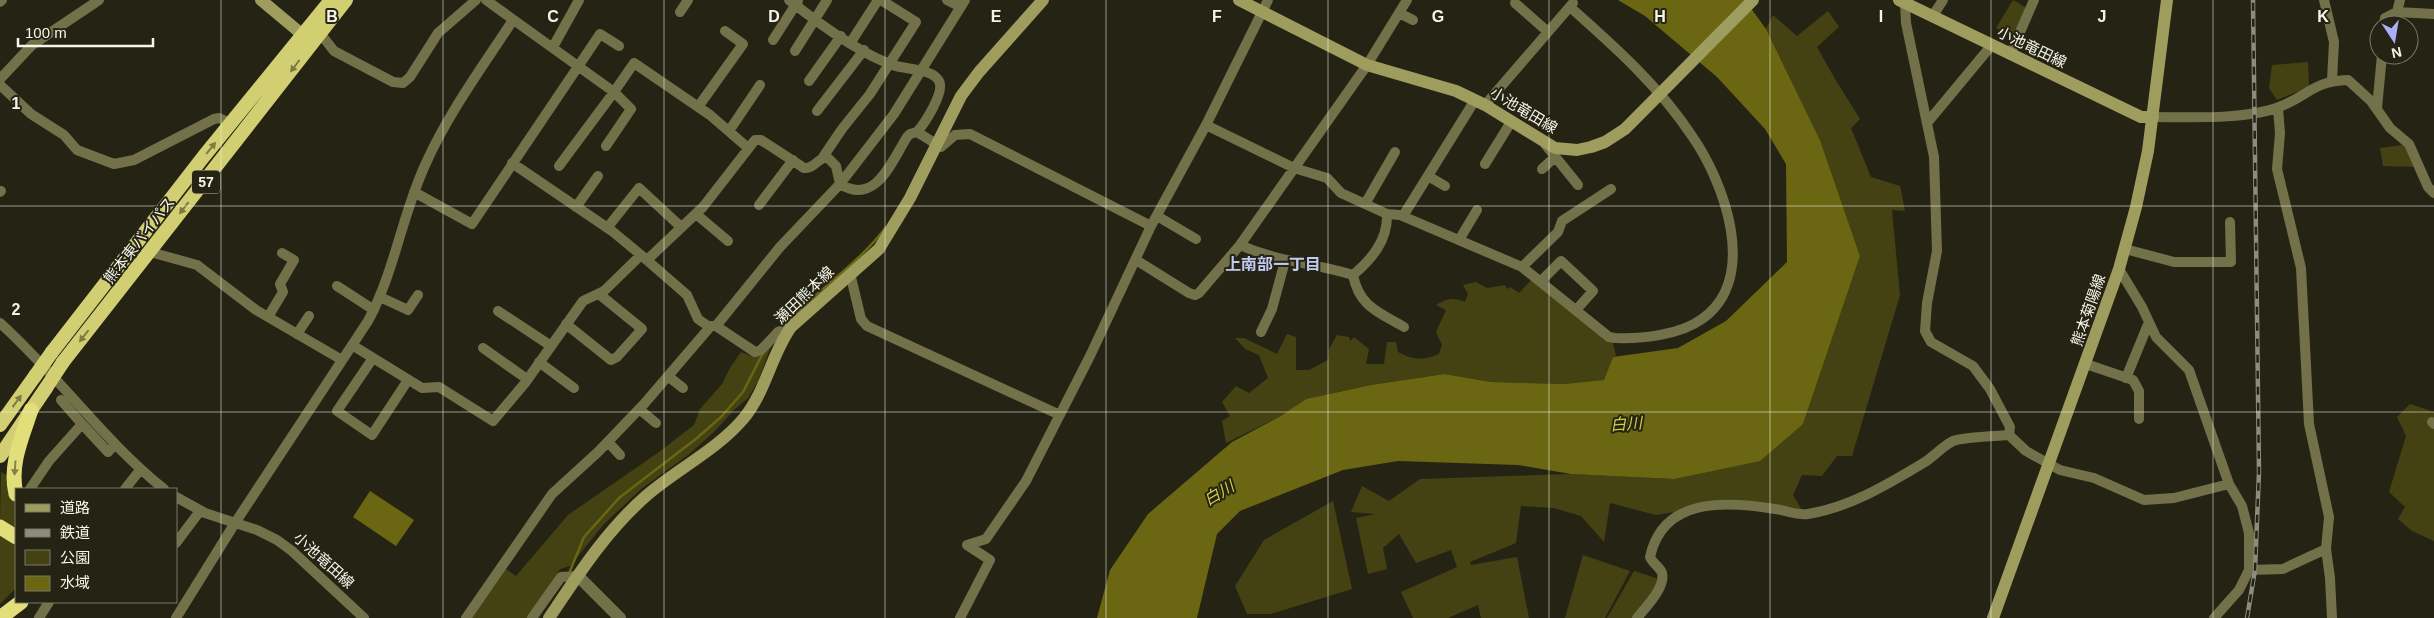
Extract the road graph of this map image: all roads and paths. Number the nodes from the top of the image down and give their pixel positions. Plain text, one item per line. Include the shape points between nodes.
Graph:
1 (100, 0) edge
2 (261, 0) edge
3 (331, 0) edge
4 (346, 0) edge
5 (476, 0) edge
6 (486, 0) edge
7 (579, 0) edge
8 (688, 0) edge
9 (827, 0) edge
10 (879, 0) edge
11 (947, 0) edge
12 (1043, 0) edge
13 (1239, 0) edge
14 (1268, 0) edge
15 (1407, 0) edge
16 (1753, 0) edge
17 (1943, 0) edge
18 (2034, 0) edge
19 (2167, 0) edge
20 (2324, 0) edge
21 (2400, 0) edge
22 (794, 2) edge
23 (1902, 2) edge
24 (963, 3) edge
25 (1515, 3) dead end
26 (1261, 11) junction
27 (680, 12) dead end
28 (2397, 12) junction
29 (1400, 13) junction
30 (2434, 14) edge
31 (2391, 15) edge
32 (1932, 17) junction
33 (815, 19) junction
34 (513, 20) junction
35 (1412, 20) dead end
36 (725, 31) dead end
37 (1548, 32) junction
38 (840, 36) junction
39 (312, 37) junction
40 (774, 40) dead end
41 (851, 42) junction
42 (619, 46) dead end
43 (1991, 46) junction
44 (552, 47) junction
45 (864, 50) junction
46 (795, 51) dead end
47 (2010, 55) junction
48 (890, 64) junction
49 (1368, 65) junction
50 (2381, 65) edge
51 (580, 66) junction
52 (919, 72) junction
53 (0, 78) edge
54 (2332, 80) junction
55 (809, 82) dead end
56 (0, 85) edge
57 (760, 85) dead end
58 (614, 92) junction
59 (1660, 96) junction
60 (1480, 102) junction
61 (698, 107) junction
62 (2278, 108) junction
63 (2377, 108) junction
64 (817, 111) dead end
65 (2153, 117) junction
66 (1512, 122) junction
67 (231, 123) junction
68 (1927, 123) junction
69 (1206, 125) junction
70 (729, 132) junction
71 (917, 132) junction
72 (1543, 142) junction
73 (936, 145) junction
74 (606, 146) dead end
75 (747, 147) junction
76 (1395, 152) dead end
77 (823, 157) junction
78 (1555, 157) junction
79 (792, 160) junction
80 (512, 163) junction
81 (1486, 164) dead end
82 (559, 166) dead end
83 (1294, 168) junction
84 (1542, 169) dead end
85 (598, 176) dead end
86 (1428, 176) junction
87 (840, 184) junction
88 (1578, 185) dead end
89 (1445, 186) dead end
90 (1611, 189) dead end
91 (414, 192) junction
92 (2434, 193) edge
93 (1365, 204) junction
94 (759, 205) dead end
95 (576, 207) junction
96 (1477, 210) dead end
97 (696, 214) junction
98 (1387, 214) junction
99 (1157, 216) junction
100 (1403, 216) junction
101 (2230, 222) dead end
102 (1151, 226) junction
103 (681, 227) junction
104 (607, 228) junction
105 (1196, 239) dead end
106 (1459, 240) junction
107 (728, 242) dead end
108 (1240, 245) junction
109 (2125, 249) junction
110 (150, 252) junction
111 (282, 253) dead end
112 (644, 257) junction
113 (1136, 260) junction
114 (1285, 261) junction
115 (1522, 266) junction
116 (2119, 269) junction
117 (850, 273) junction
118 (1353, 275) junction
119 (1541, 281) junction
120 (339, 284) dead end
121 (599, 294) junction
122 (418, 295) dead end
123 (377, 304) junction
124 (1576, 310) junction
125 (498, 311) dead end
126 (309, 316) dead end
127 (268, 317) junction
128 (2149, 322) junction
129 (0, 323) edge
130 (566, 324) junction
131 (713, 326) junction
132 (791, 327) junction
133 (1404, 327) dead end
134 (1261, 332) dead end
135 (297, 334) junction
136 (352, 345) junction
137 (551, 346) junction
138 (483, 348) dead end
139 (373, 358) junction
140 (342, 360) junction
141 (539, 362) junction
142 (2086, 364) junction
143 (669, 376) junction
144 (2126, 378) junction
145 (408, 380) junction
146 (527, 380) junction
147 (574, 388) dead end
148 (683, 388) dead end
149 (61, 400) dead end
150 (639, 409) junction
151 (31, 410) junction
152 (1060, 415) junction
153 (2139, 419) dead end
154 (656, 423) dead end
155 (82, 424) junction
156 (0, 425) edge
157 (2009, 435) junction
158 (608, 442) junction
159 (115, 444) junction
160 (620, 455) dead end
161 (0, 456) edge
162 (2048, 464) junction
163 (140, 470) junction
164 (2229, 484) junction
165 (16, 488) edge
166 (31, 488) edge
167 (126, 488) edge
168 (163, 488) edge
169 (178, 499) edge
170 (200, 511) junction
171 (235, 523) junction
172 (0, 528) edge
173 (15, 536) edge
174 (178, 540) edge
175 (2326, 550) junction
176 (2249, 570) junction
177 (578, 576) junction
178 (15, 596) edge
179 (20, 603) edge
180 (48, 603) edge
181 (0, 609) edge
182 (0, 618) edge
183 (39, 618) edge
184 (176, 618) edge
185 (364, 618) edge
186 (466, 618) edge
187 (532, 618) edge
188 (549, 618) edge
189 (620, 618) edge
190 (960, 618) edge
191 (1637, 618) edge
192 (1993, 618) edge
193 (2214, 618) edge
194 (2332, 618) edge

1 - 53 street via 32,45
2 - 39 main road
3 - 39 highway, 熊本東バイパス / 57
4 - 39 highway, 熊本東バイパス / 57
5 - 39 street via 438,33 403,83 393,82
6 - 34 street
7 - 44 street
8 - 27 street
9 - 33 street
10 - 41 street
10 - 48 street via 916,22
11 - 24 street
12 - 73 main road, 瀬田熊本線 via 961,96
13 - 26 main road, 小池竜田線
14 - 26 street
15 - 29 street
16 - 59 main road, 小池竜田線
17 - 32 street
18 - 47 street
19 - 65 main road, 熊本菊陽線
20 - 54 street via 2334,42
21 - 28 street
22 - 33 street
22 - 40 street
23 - 32 main road, 小池竜田線
23 - 68 street
24 - 52 street
25 - 37 street
26 - 49 main road, 小池竜田線
26 - 69 street
28 - 30 street
28 - 31 street
29 - 35 street
29 - 49 street
32 - 43 main road, 小池竜田線
33 - 38 street
33 - 46 street
34 - 44 street
34 - 91 street via 458,104 429,156
36 - 61 street via 743,44
37 - 59 street via 1572,5 1624,55
37 - 60 street
38 - 41 street
38 - 55 street
39 - 67 highway, 熊本東バイパス / 57
39 -> 110 highway, 熊本東バイパス / 57
41 - 45 street
42 - 51 street via 600,34
43 - 47 main road, 小池竜田線
43 - 68 street
44 - 51 street
45 - 48 street
45 - 64 street
47 - 65 main road, 小池竜田線 via 2141,117
48 - 52 street
48 - 77 street
49 - 60 main road, 小池竜田線 via 1440,85
49 - 83 street
50 - 63 street
51 - 58 street
51 - 80 street
52 - 71 street via 934,75 941,87 927,119
52 - 87 street via 894,114
54 - 62 street
54 - 63 street via 2348,80
56 - 67 street via 31,114 64,135 77,150 114,164 134,160 214,119
57 - 70 street
58 - 61 street via 634,63
58 - 74 street via 631,109
58 - 82 street
59 - 72 main road, 小池竜田線 via 1625,129 1605,142 1577,150 1555,148
59 - 124 street via 1694,137 1725,205 1733,244 1728,282 1718,302 1704,318 1685,328 1663,333 1615,338
60 - 66 main road, 小池竜田線
60 - 86 street
61 - 70 street
62 - 65 street via 2227,116
62 - 175 street via 2277,169 2301,268 2309,424 2329,517
63 - 92 street via 2390,128 2409,144 2428,187
65 - 109 main road, 熊本菊陽線
66 - 72 main road, 小池竜田線
66 - 81 street
156 -> 67 highway, 熊本東バイパス / 57, bridge via 52,352
68 - 157 street via 1934,157 1937,251 1925,332 1931,342 1973,366 2010,427
69 - 83 street
69 - 99 street
70 - 75 street
71 - 73 street
71 - 87 street via 910,134 884,174 870,188 854,192
72 - 78 street
73 - 102 street via 941,147 955,135 970,134
73 - 117 main road, 瀬田熊本線 via 910,198 879,249
75 - 79 street via 755,140 761,140
75 - 97 street
76 - 93 street
77 - 79 street via 808,168
77 - 87 street via 834,163
78 - 84 street
78 - 88 street
79 - 94 street
80 - 91 street via 472,224
80 - 95 street
83 - 93 street via 1327,178 1341,193
83 - 108 street
85 - 95 street
86 - 89 street
86 - 100 street
87 - 131 street via 780,247
90 - 115 street via 1562,221 1558,232
91 - 123 street
93 - 98 street
95 - 104 street
96 - 106 street
97 - 103 street
97 - 107 street
98 - 100 street
98 - 118 street via 1382,242
99 - 102 street
99 - 105 street
100 - 106 street
101 - 109 street via 2231,262 2174,262
102 - 113 street
103 - 104 street via 636,185
103 - 112 street
104 - 112 street
106 - 115 street
108 - 113 street via 1195,295
108 - 114 street
109 - 116 main road, 熊本菊陽線
110 - 127 street via 197,265
110 -> 151 highway, 熊本東バイパス / 57, bridge via 64,362
111 - 127 street via 294,260 280,284 283,292
112 - 121 street
112 - 131 street via 687,295 698,319
113 - 152 street
114 - 118 street via 1323,266
114 - 134 street via 1272,309
115 - 119 street
116 - 128 street
116 - 142 main road, 熊本菊陽線
117 - 132 main road, 瀬田熊本線
117 - 152 street via 861,319 867,326
118 - 133 street via 1362,299
119 - 124 street
119 - 124 street via 1561,261 1593,292
120 - 123 street
121 - 130 street via 583,301
121 - 130 street via 642,329 618,357 611,360
122 - 123 street via 408,310
123 - 136 street
125 - 137 street
126 - 135 street
127 - 135 street
128 - 144 street
128 - 164 street via 2156,337 2189,370
129 - 159 street via 30,349
130 - 137 street
131 - 132 street via 754,352 761,350 778,332
131 - 143 street
132 - 177 main road, 瀬田熊本線 via 744,418 621,519
135 - 140 street
136 - 139 street
136 - 140 street
137 - 141 street
138 - 146 street
139 - 145 street
139 - 145 street via 337,412 372,435
140 - 171 street
141 - 146 street
141 - 147 street
142 - 144 street
142 - 162 main road, 熊本菊陽線
143 - 148 street
143 - 150 street
144 - 153 street via 2138,386
145 - 146 street via 424,389 439,387 493,422
149 - 155 street
150 - 154 street
150 - 158 street
151 - 161 highway, 熊本東バイパス / 57
151 -> 165 highway via 14,465
152 - 190 street via 1026,481 986,539 967,545 990,560
155 - 159 street via 108,452
155 - 166 street via 49,461
157 - 162 street
157 - 191 street via 1953,441 1876,491 1818,512 1805,515 1774,508 1725,504 1696,507 1678,514 1656,537 1650,557 1663,575
158 - 160 street
158 - 186 street via 552,494
159 - 163 street
162 - 164 street via 2094,478 2144,500 2174,498
162 - 192 main road, 熊本菊陽線
163 - 167 street
163 - 168 street
164 - 176 street via 2242,506 2249,533
169 - 170 street, 小池竜田線
170 - 171 street, 小池竜田線
170 - 174 street
171 - 184 street
171 - 185 street, 小池竜田線 via 257,530 292,551
172 - 173 highway
175 - 176 street via 2283,569
175 - 194 street
176 - 193 street via 2239,590
177 - 187 street via 561,577
177 - 188 main road, 瀬田熊本線
177 - 189 street
178 - 181 highway
179 - 182 highway
180 - 183 street

